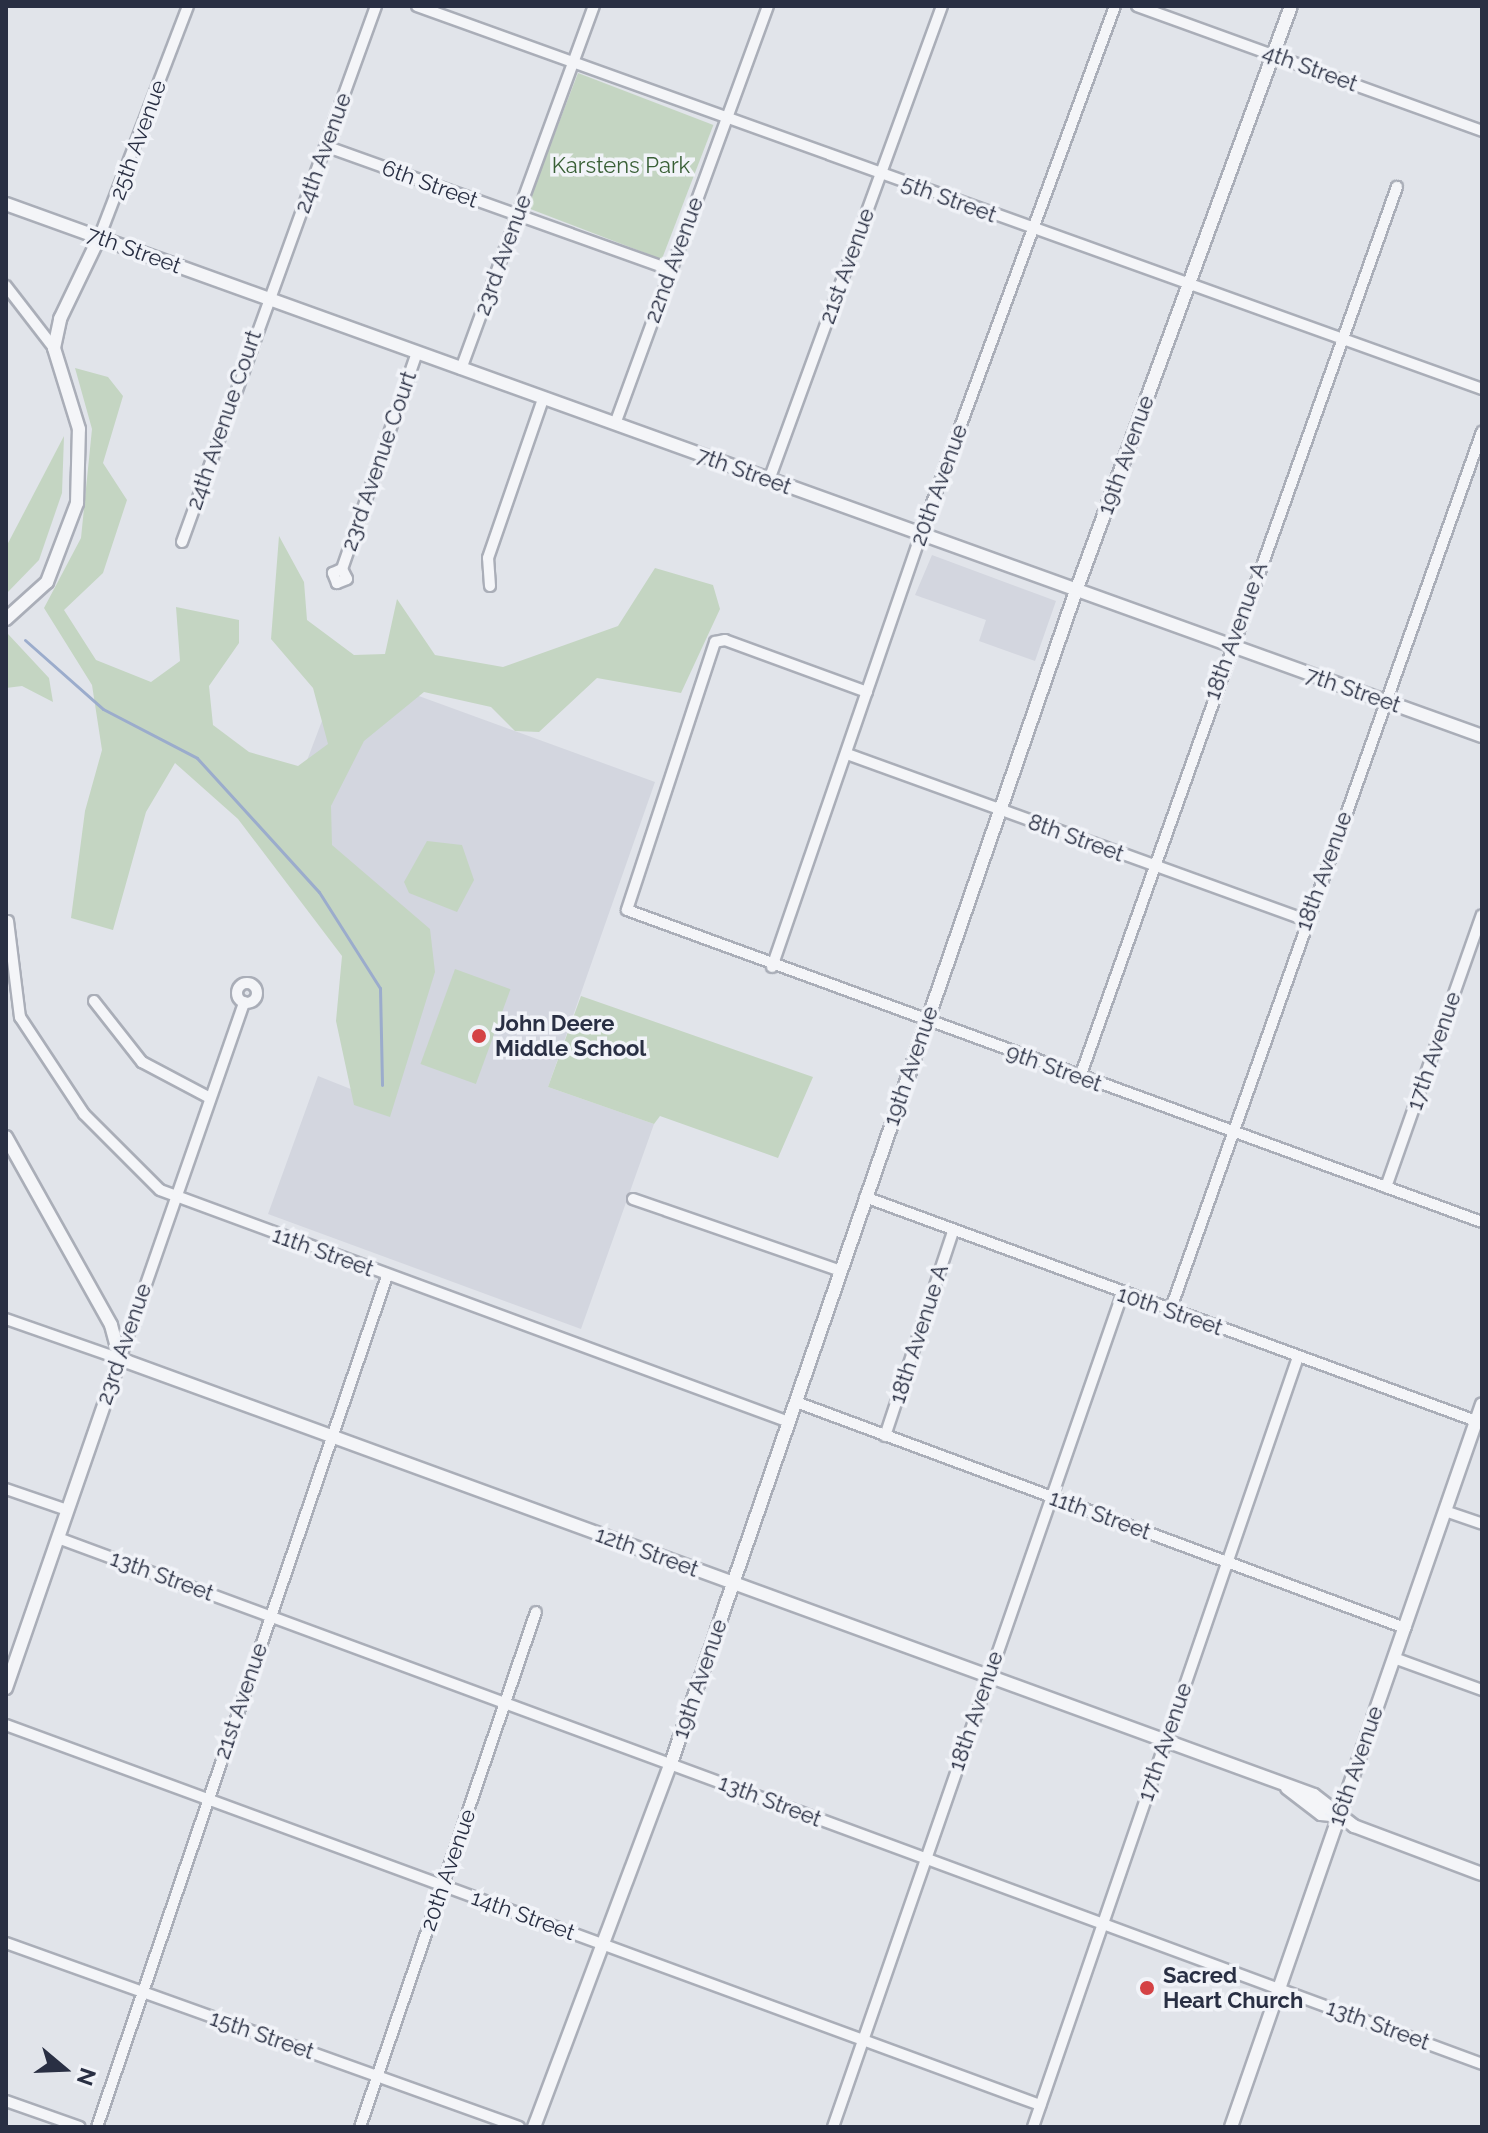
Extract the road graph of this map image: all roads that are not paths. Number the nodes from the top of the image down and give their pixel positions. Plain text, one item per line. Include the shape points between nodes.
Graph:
1 (188, 6) edge
2 (376, 6) edge
3 (417, 6) edge
4 (594, 6) edge
5 (768, 6) edge
6 (942, 6) edge
7 (1115, 6) edge
8 (1137, 6) edge
9 (1291, 6) edge
10 (1273, 54) junction
11 (573, 62) junction
12 (726, 116) junction
13 (1482, 131) edge
14 (325, 146) junction
15 (880, 174) junction
16 (1397, 187) dead end
17 (6, 204) edge
18 (518, 215) junction
19 (1032, 229) junction
20 (99, 238) junction
21 (671, 270) junction
22 (1189, 284) junction
23 (6, 286) edge
24 (268, 299) junction
25 (1342, 339) junction
26 (54, 348) junction
27 (417, 353) junction
28 (461, 369) junction
29 (1482, 389) edge
30 (543, 399) junction
31 (615, 424) junction
32 (1482, 432) edge
33 (769, 480) junction
34 (920, 536) junction
35 (182, 542) dead end
36 (342, 569) dead end
37 (490, 586) dead end
38 (1076, 591) junction
39 (6, 619) edge
40 (1229, 647) junction
41 (867, 692) junction
42 (1384, 701) junction
43 (1482, 736) edge
44 (847, 754) junction
45 (1001, 810) junction
46 (1154, 866) junction
47 (1482, 915) edge
48 (1306, 920) junction
49 (8, 921) edge
50 (772, 967) junction
51 (94, 1001) dead end
52 (244, 1002) dead end
53 (926, 1022) junction
54 (1080, 1077) junction
55 (210, 1098) junction
56 (1233, 1133) junction
57 (6, 1137) edge
58 (1386, 1187) junction
59 (865, 1197) junction
60 (175, 1198) junction
61 (633, 1199) dead end
62 (1482, 1222) edge
63 (953, 1232) junction
64 (841, 1271) junction
65 (387, 1276) junction
66 (1122, 1295) junction
67 (1170, 1311) junction
68 (6, 1319) edge
69 (1298, 1357) junction
70 (120, 1359) junction
71 (796, 1402) junction
72 (1482, 1404) edge
73 (1476, 1421) junction
74 (789, 1422) junction
75 (331, 1436) junction
76 (885, 1436) junction
77 (6, 1489) edge
78 (1051, 1498) junction
79 (67, 1510) junction
80 (1445, 1511) junction
81 (1482, 1524) edge
82 (58, 1538) junction
83 (1227, 1562) junction
84 (733, 1583) junction
85 (536, 1612) dead end
86 (269, 1616) junction
87 (1405, 1628) junction
88 (1394, 1658) junction
89 (10, 1664) edge
90 (988, 1677) junction
91 (6, 1688) edge
92 (1482, 1690) edge
93 (505, 1702) junction
94 (6, 1725) edge
95 (1164, 1744) junction
96 (671, 1763) junction
97 (209, 1798) junction
98 (1339, 1816) junction
99 (923, 1860) junction
100 (1482, 1874) edge
101 (442, 1885) junction
102 (1102, 1922) junction
103 (6, 1943) edge
104 (604, 1945) junction
105 (1279, 1989) junction
106 (143, 1993) junction
107 (863, 2040) junction
108 (1482, 2064) edge
109 (377, 2076) junction
110 (6, 2101) edge
111 (1040, 2105) junction
112 (80, 2127) edge
113 (97, 2127) edge
114 (360, 2127) edge
115 (519, 2127) edge
116 (534, 2127) edge
117 (833, 2127) edge
118 (1033, 2127) edge
119 (1231, 2127) edge

1 - 20 street, 25th Avenue
2 - 14 street, 24th Avenue
3 - 11 street, 5th Street
4 - 11 street, 23rd Avenue
5 - 12 street, 22nd Avenue
6 - 15 street, 21st Avenue
7 - 19 street, 20th Avenue
8 - 10 street, 4th Street
9 - 10 street, 19th Avenue
10 - 13 street, 4th Street
10 - 22 street, 19th Avenue
11 - 12 street, 5th Street
11 - 18 street, 23rd Avenue
12 - 15 street, 5th Street
12 - 21 street, 22nd Avenue
14 - 18 street, 6th Street
14 - 24 street, 24th Avenue
15 - 19 street, 5th Street
15 - 33 street, 21st Avenue
16 - 25 street, 18th Avenue A
17 - 20 street, 7th Street
18 - 21 street, 6th Street
18 - 28 street, 23rd Avenue
19 - 22 street, 5th Street
19 - 34 street, 20th Avenue
20 - 24 street, 7th Street
20 - 26 street, 25th Avenue via 60,319
21 - 31 street, 22nd Avenue
22 - 25 street, 5th Street
22 - 38 street, 19th Avenue
23 - 26 street
24 - 27 street, 7th Street
24 - 35 street, 24th Avenue Court
25 - 29 street, 5th Street
25 - 40 street, 18th Avenue A
26 - 39 street via 79,429 77,503 47,582
27 - 28 street, 7th Street
27 - 36 street, 23rd Avenue Court
28 - 30 street, 7th Street
30 - 31 street, 7th Street
30 - 37 street via 488,558
31 - 33 street, 7th Street
32 - 42 street, 18th Avenue
33 - 34 street, 7th Street
34 - 38 street, 7th Street
34 - 41 street, 20th Avenue
38 - 40 street, 7th Street
38 - 45 street, 19th Avenue
40 - 42 street, 7th Street
40 - 46 street, 18th Avenue A
41 - 44 street, 20th Avenue
41 - 50 street, 9th Street via 725,640 715,642 627,910
42 - 43 street, 7th Street
42 - 48 street, 18th Avenue
44 - 45 street, 8th Street
44 - 50 street, 20th Avenue
45 - 46 street, 8th Street
45 - 53 street, 19th Avenue
46 - 48 street, 8th Street
46 - 54 street, 18th Avenue A
47 - 58 street, 17th Avenue
48 - 56 street, 18th Avenue
49 - 60 street, 11th Street via 14,994 38,1048 108,1143
50 - 53 street, 9th Street
51 - 55 street via 142,1062
52 - 55 street, 23rd Avenue
53 - 54 street, 9th Street
53 - 59 street, 19th Avenue
54 - 56 street, 9th Street
55 - 60 street, 23rd Avenue
56 - 58 street, 9th Street
56 - 67 street, 18th Avenue
57 - 70 street via 111,1325
58 - 62 street, 9th Street
59 - 63 street, 10th Street
59 - 64 street, 19th Avenue
60 - 65 street, 11th Street
60 - 70 street, 23rd Avenue
61 - 64 street
63 - 66 street, 10th Street
63 - 76 street, 18th Avenue A
64 - 71 street, 19th Avenue
65 - 74 street, 11th Street
65 - 75 street, 21st Avenue
66 - 67 street, 10th Street
66 - 78 street, 18th Avenue
67 - 69 street, 10th Street
68 - 70 street, 12th Street
69 - 73 street, 10th Street
69 - 83 street, 17th Avenue
70 - 75 street, 12th Street
70 - 79 street, 23rd Avenue
71 - 74 street, 19th Avenue
71 - 76 street, 11th Street
72 - 73 street, 16th Avenue
73 - 80 street, 16th Avenue
74 - 84 street, 19th Avenue
75 - 84 street, 12th Street
75 - 86 street, 21st Avenue
76 - 78 street, 11th Street
77 - 79 street
78 - 83 street, 11th Street
78 - 90 street, 18th Avenue
79 - 82 street, 23rd Avenue
80 - 81 street
80 - 87 street, 16th Avenue
82 - 86 street, 13th Street
82 - 89 street, 23rd Avenue
83 - 87 street, 11th Street
83 - 95 street, 17th Avenue
84 - 90 street, 12th Street
84 - 96 street, 19th Avenue
85 - 93 street, 20th Avenue
86 - 93 street, 13th Street
86 - 97 street, 21st Avenue
87 - 88 street, 16th Avenue
88 - 92 street
88 - 98 street, 16th Avenue
89 - 91 street, 23rd Avenue
90 - 95 street, 12th Street
90 - 99 street, 18th Avenue
93 - 96 street, 13th Street
93 - 101 street, 20th Avenue
94 - 97 street, 14th Street
95 - 98 street, 12th Street via 1327,1800
95 - 102 street, 17th Avenue
96 - 99 street, 13th Street
96 - 104 street, 19th Avenue
97 - 101 street, 14th Street
97 - 106 street, 21st Avenue
98 - 100 street, 12th Street
98 - 105 street, 16th Avenue
99 - 102 street, 13th Street
99 - 107 street, 18th Avenue
101 - 104 street, 14th Street
101 - 109 street, 20th Avenue
102 - 105 street, 13th Street
102 - 111 street, 17th Avenue
103 - 106 street, 15th Street
104 - 107 street, 14th Street
104 - 116 street, 19th Avenue
105 - 108 street, 13th Street
105 - 119 street, 16th Avenue
106 - 109 street, 15th Street
106 - 113 street, 21st Avenue
107 - 111 street, 14th Street
107 - 117 street, 18th Avenue
109 - 114 street, 20th Avenue
109 - 115 street, 15th Street
110 - 112 street
111 - 118 street, 17th Avenue

